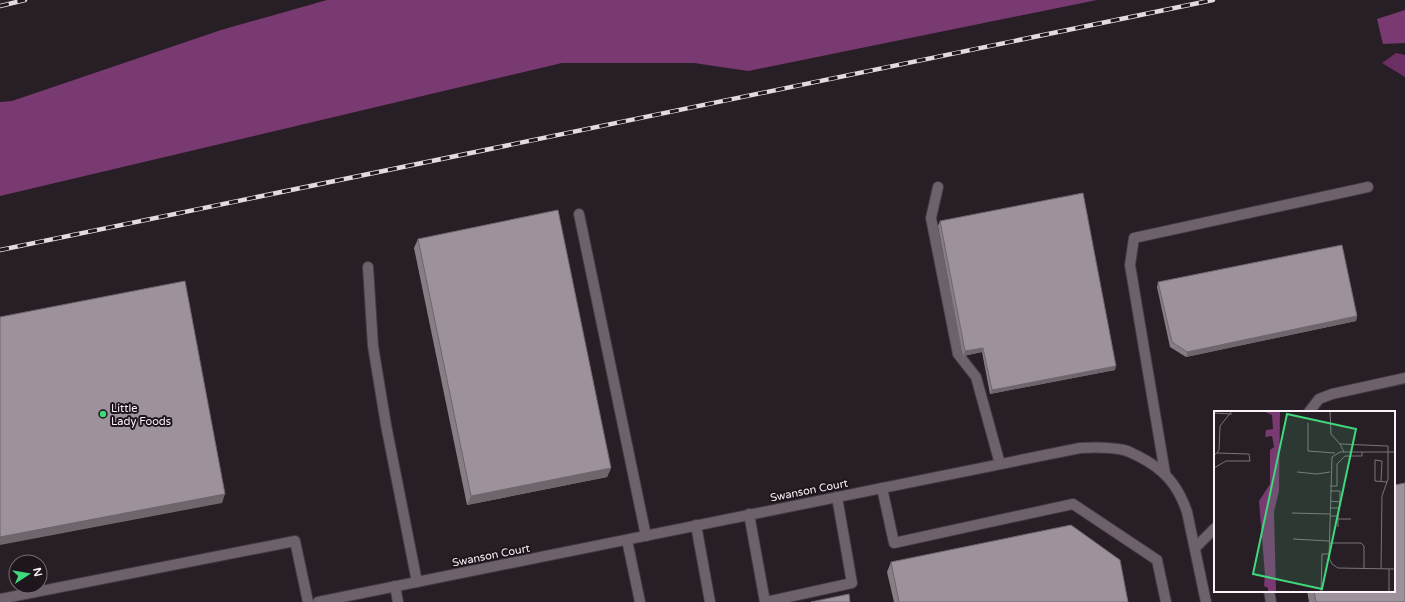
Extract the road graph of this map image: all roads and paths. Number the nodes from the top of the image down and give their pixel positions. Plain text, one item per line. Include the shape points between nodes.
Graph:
1 (1368, 186) dead end
2 (938, 187) dead end
3 (579, 214) dead end
4 (368, 266) dead end
5 (1405, 378) edge
6 (1309, 411) edge
7 (1000, 464) junction
8 (1165, 473) junction
9 (882, 488) junction
10 (837, 497) junction
11 (749, 514) junction
12 (696, 525) junction
13 (1214, 529) edge
14 (646, 536) junction
15 (627, 540) junction
16 (1195, 548) junction
17 (417, 582) junction
18 (395, 586) junction
19 (1268, 592) edge
20 (0, 599) edge
21 (308, 602) edge
22 (318, 602) edge
23 (398, 602) edge
24 (640, 602) edge
25 (710, 602) edge
26 (765, 602) edge
27 (1166, 602) edge
28 (1206, 602) edge
29 (1271, 602) edge

1 - 8 lane via 1134,238 1130,265
2 - 7 lane via 931,218 958,354 976,377
3 - 14 lane
4 - 17 lane via 373,346
5 - 6 lane via 1332,394 1319,399
7 - 8 lane, Swanson Court via 1080,448 1103,447 1126,450 1153,463
7 - 9 lane, Swanson Court
8 - 16 lane, Swanson Court via 1182,498
9 - 10 lane, Swanson Court
9 - 27 lane via 894,543 1073,504 1157,560
10 - 11 lane, Swanson Court
10 - 26 lane via 852,583
11 - 12 lane, Swanson Court
11 - 26 lane
12 - 14 lane, Swanson Court
12 - 25 lane
13 - 16 lane
14 - 15 lane, Swanson Court
15 - 17 lane, Swanson Court
15 - 24 lane
16 - 28 lane, Swanson Court
17 - 18 lane, Swanson Court
18 - 22 lane, Swanson Court
18 - 23 lane
19 - 29 lane
20 - 21 lane via 295,541

